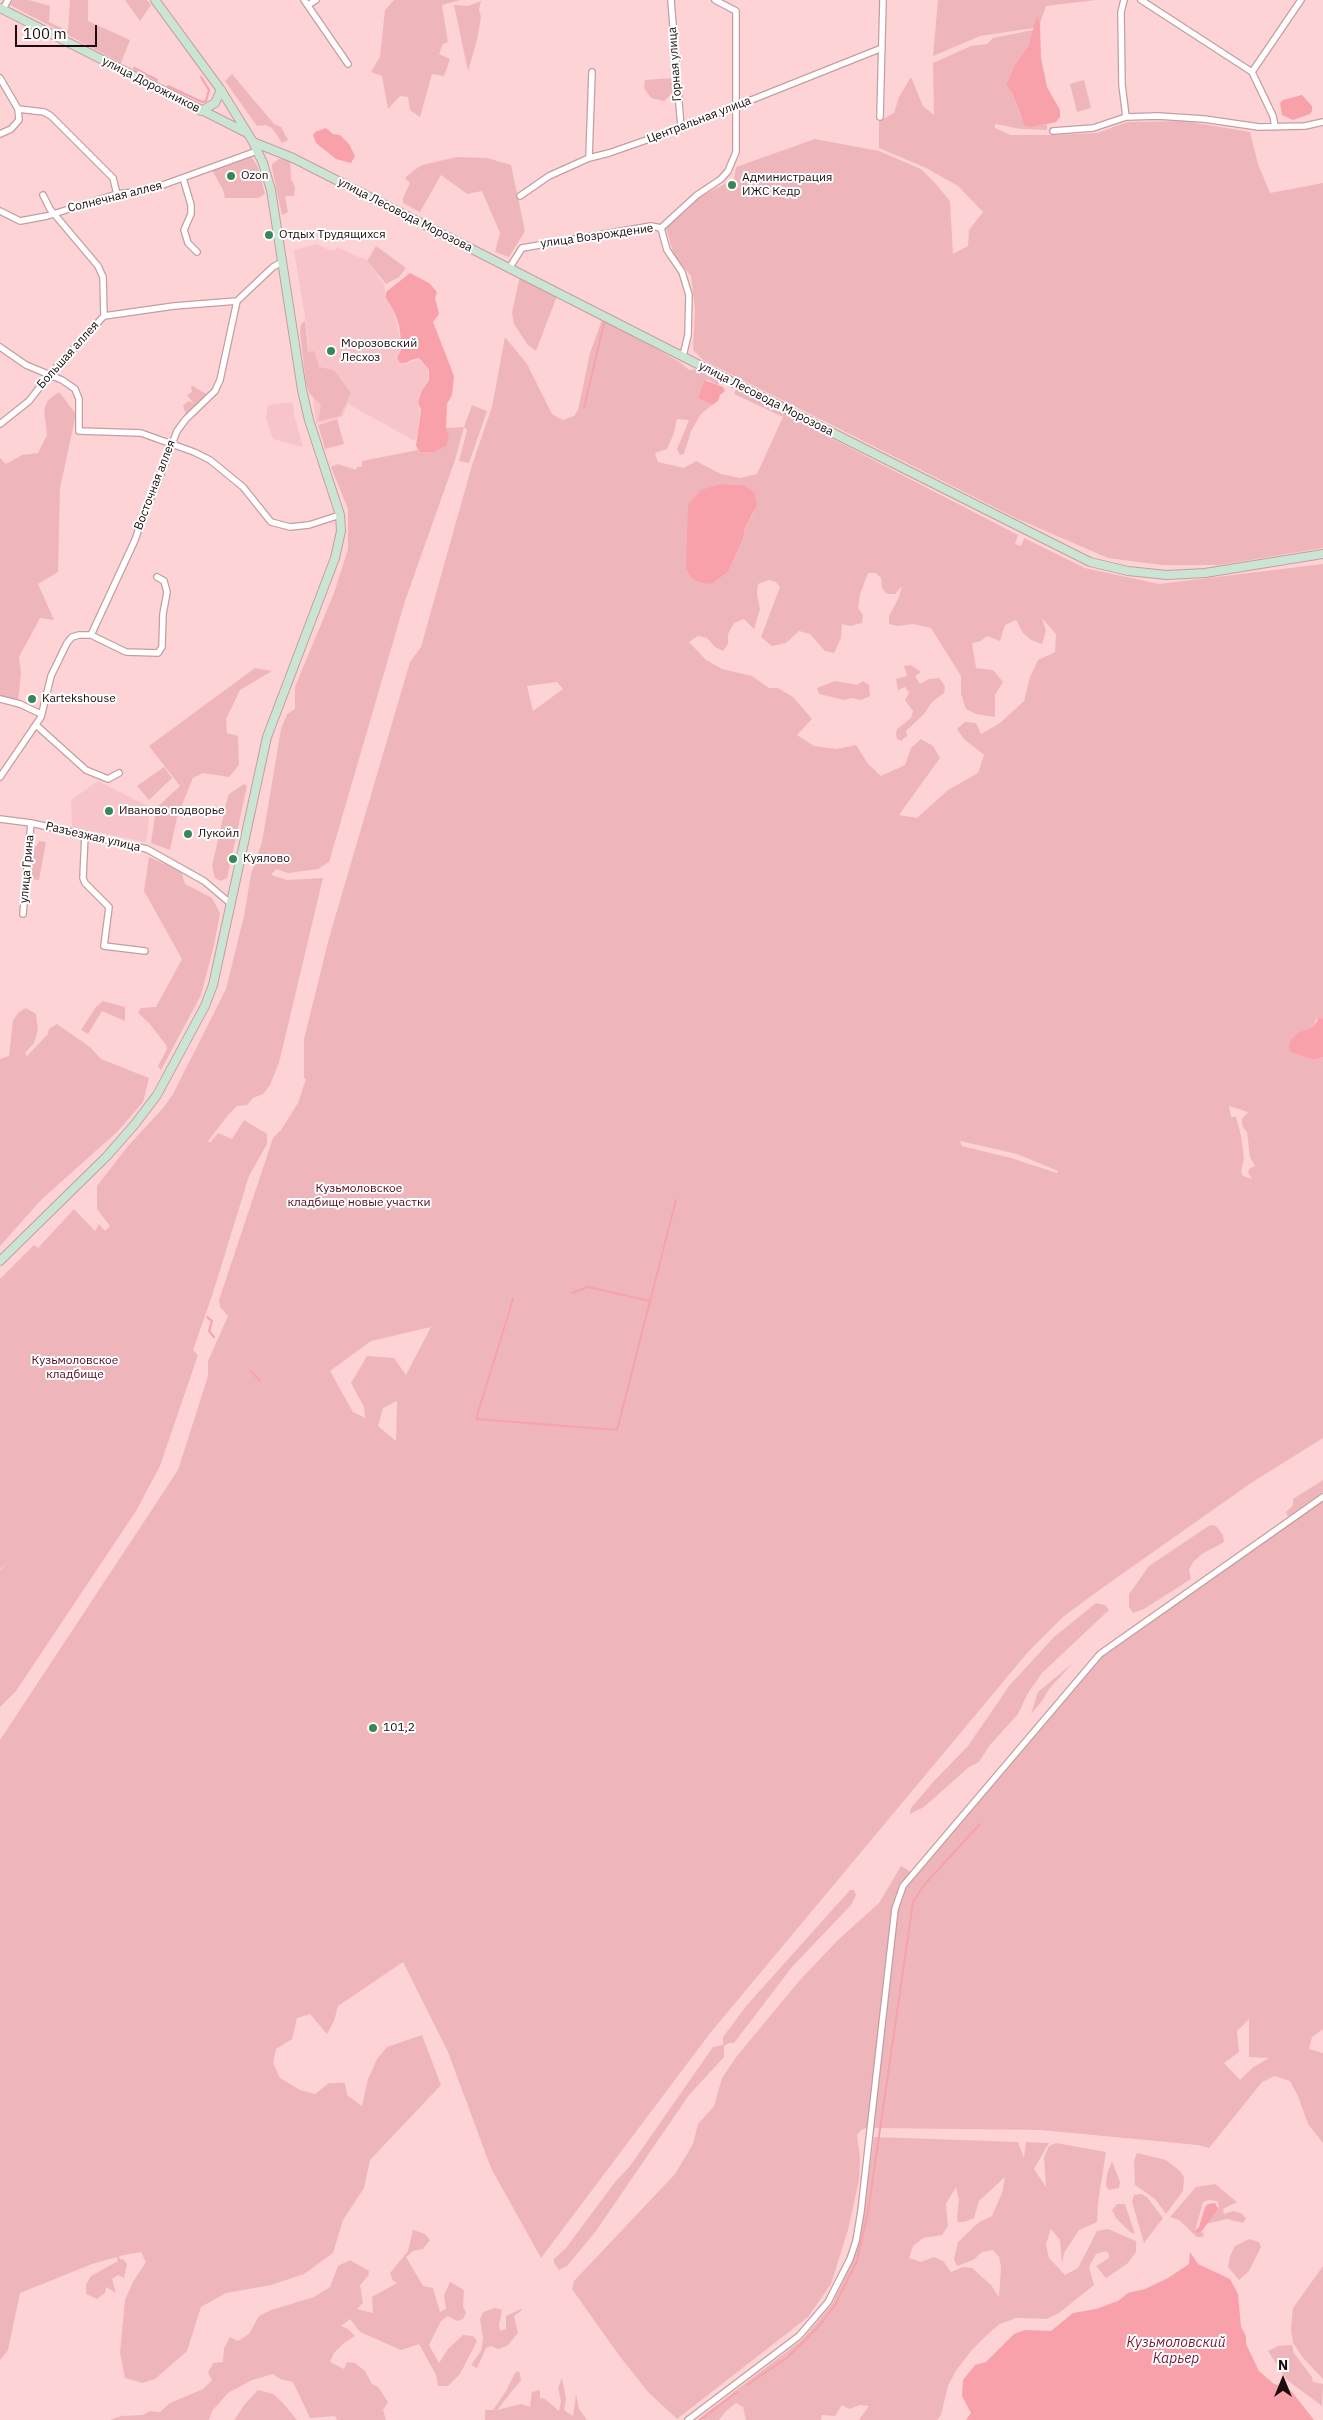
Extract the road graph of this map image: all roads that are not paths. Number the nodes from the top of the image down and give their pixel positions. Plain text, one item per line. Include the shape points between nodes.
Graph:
1 (8, 0) edge
2 (155, 0) edge
3 (316, 0) edge
4 (671, 0) edge
5 (715, 0) edge
6 (883, 0) edge
7 (1124, 0) edge
8 (1142, 0) edge
9 (1300, 0) edge
10 (306, 3) edge
11 (2, 9) edge
12 (882, 48) junction
13 (348, 64) dead end
14 (592, 72) dead end
15 (1252, 72) junction
16 (0, 78) edge
17 (220, 90) junction
18 (737, 106) junction
19 (18, 109) junction
20 (201, 110) junction
21 (1126, 116) junction
22 (880, 117) dead end
23 (1323, 122) edge
24 (1275, 127) junction
25 (681, 128) junction
26 (1053, 132) dead end
27 (0, 134) edge
28 (248, 134) junction
29 (254, 142) junction
30 (257, 151) junction
31 (279, 154) junction
32 (589, 158) junction
33 (263, 163) junction
34 (183, 178) junction
35 (117, 194) junction
36 (43, 195) dead end
37 (520, 196) dead end
38 (0, 211) edge
39 (55, 212) junction
40 (661, 228) junction
41 (196, 252) dead end
42 (282, 262) junction
43 (510, 267) junction
44 (237, 301) junction
45 (104, 316) junction
46 (0, 347) edge
47 (683, 356) junction
48 (50, 374) junction
49 (0, 424) edge
50 (170, 443) junction
51 (340, 515) junction
52 (1323, 554) edge
53 (157, 577) dead end
54 (91, 635) junction
55 (0, 699) edge
56 (41, 714) junction
57 (36, 725) junction
58 (119, 773) dead end
59 (0, 777) edge
60 (0, 819) edge
61 (31, 823) junction
62 (85, 834) junction
63 (230, 903) junction
64 (23, 914) dead end
65 (145, 950) dead end
66 (0, 1261) edge
67 (1323, 1497) edge
68 (688, 2420) edge

1 - 11 street
2 - 17 main road
3 - 10 street
4 - 25 street, Горная улица
5 - 18 street, улица Возрождение via 736,11
6 - 12 street
7 - 21 street via 1121,21 1122,85
8 - 15 street
9 - 15 street
10 - 13 street
11 - 20 main road, улица Дорожников
12 - 18 street, Центральная улица
12 - 22 street
14 - 32 street
15 - 24 street
16 - 19 street
17 - 20 main road via 214,103
17 - 28 main road
18 - 25 street, Центральная улица
18 - 40 street, улица Возрождение via 736,152 728,171
19 - 27 street via 18,120 11,129
19 - 35 street via 51,116 113,178
20 - 28 main road, улица Дорожников
21 - 24 street via 1204,118
21 - 26 street via 1093,128
23 - 24 street
25 - 32 street, Центральная улица
28 - 29 main road
29 - 30 main road
29 - 31 main road, улица Лесовода Морозова
30 - 33 main road
30 - 34 street, Солнечная аллея
31 - 33 main road via 271,153
31 - 43 main road, улица Лесовода Морозова via 293,158
32 - 37 street, Центральная улица via 549,176
33 - 42 main road
34 - 35 street, Солнечная аллея via 149,190
34 - 41 street via 191,205 184,230 188,243
35 - 39 street, Солнечная аллея
36 - 39 street
38 - 39 street, Солнечная аллея via 20,221
39 - 45 street via 98,266 103,277
40 - 43 street, улица Возрождение via 651,226 522,248
40 - 47 street via 667,250 682,272 689,295 688,336
42 - 44 street
42 - 51 main road via 305,405
43 - 47 main road, улица Лесовода Морозова
44 - 45 street, Большая аллея
44 - 50 street, Восточная аллея via 215,391 186,419
45 - 48 street, Большая аллея
46 - 48 street via 26,365
47 - 52 main road, улица Лесовода Морозова via 1090,562 1128,571 1167,575 1205,573
48 - 49 street, Большая аллея via 29,400
48 - 50 street via 75,389 79,398 79,431 141,433
50 - 51 street via 194,452 222,470 243,487 271,522 309,525
50 - 54 street, Восточная аллея via 135,540
51 - 63 main road via 341,531 335,558 266,737
53 - 54 street via 164,581 167,592 162,648 158,653 126,652
54 - 56 street via 79,634 67,643 51,676
55 - 56 street
56 - 57 street
57 - 58 street via 86,770 108,778
57 - 59 street
60 - 61 street, Разъезжая улица
61 - 62 street, Разъезжая улица
61 - 64 street, улица Грина
62 - 63 street, Разъезжая улица via 149,850 204,881
62 - 65 street via 83,878 109,907 104,946
63 - 66 main road via 213,985 198,1021 157,1095 107,1156
67 - 68 street via 1095,1659 903,1886 894,1909 862,2201 850,2259 828,2302 799,2336

